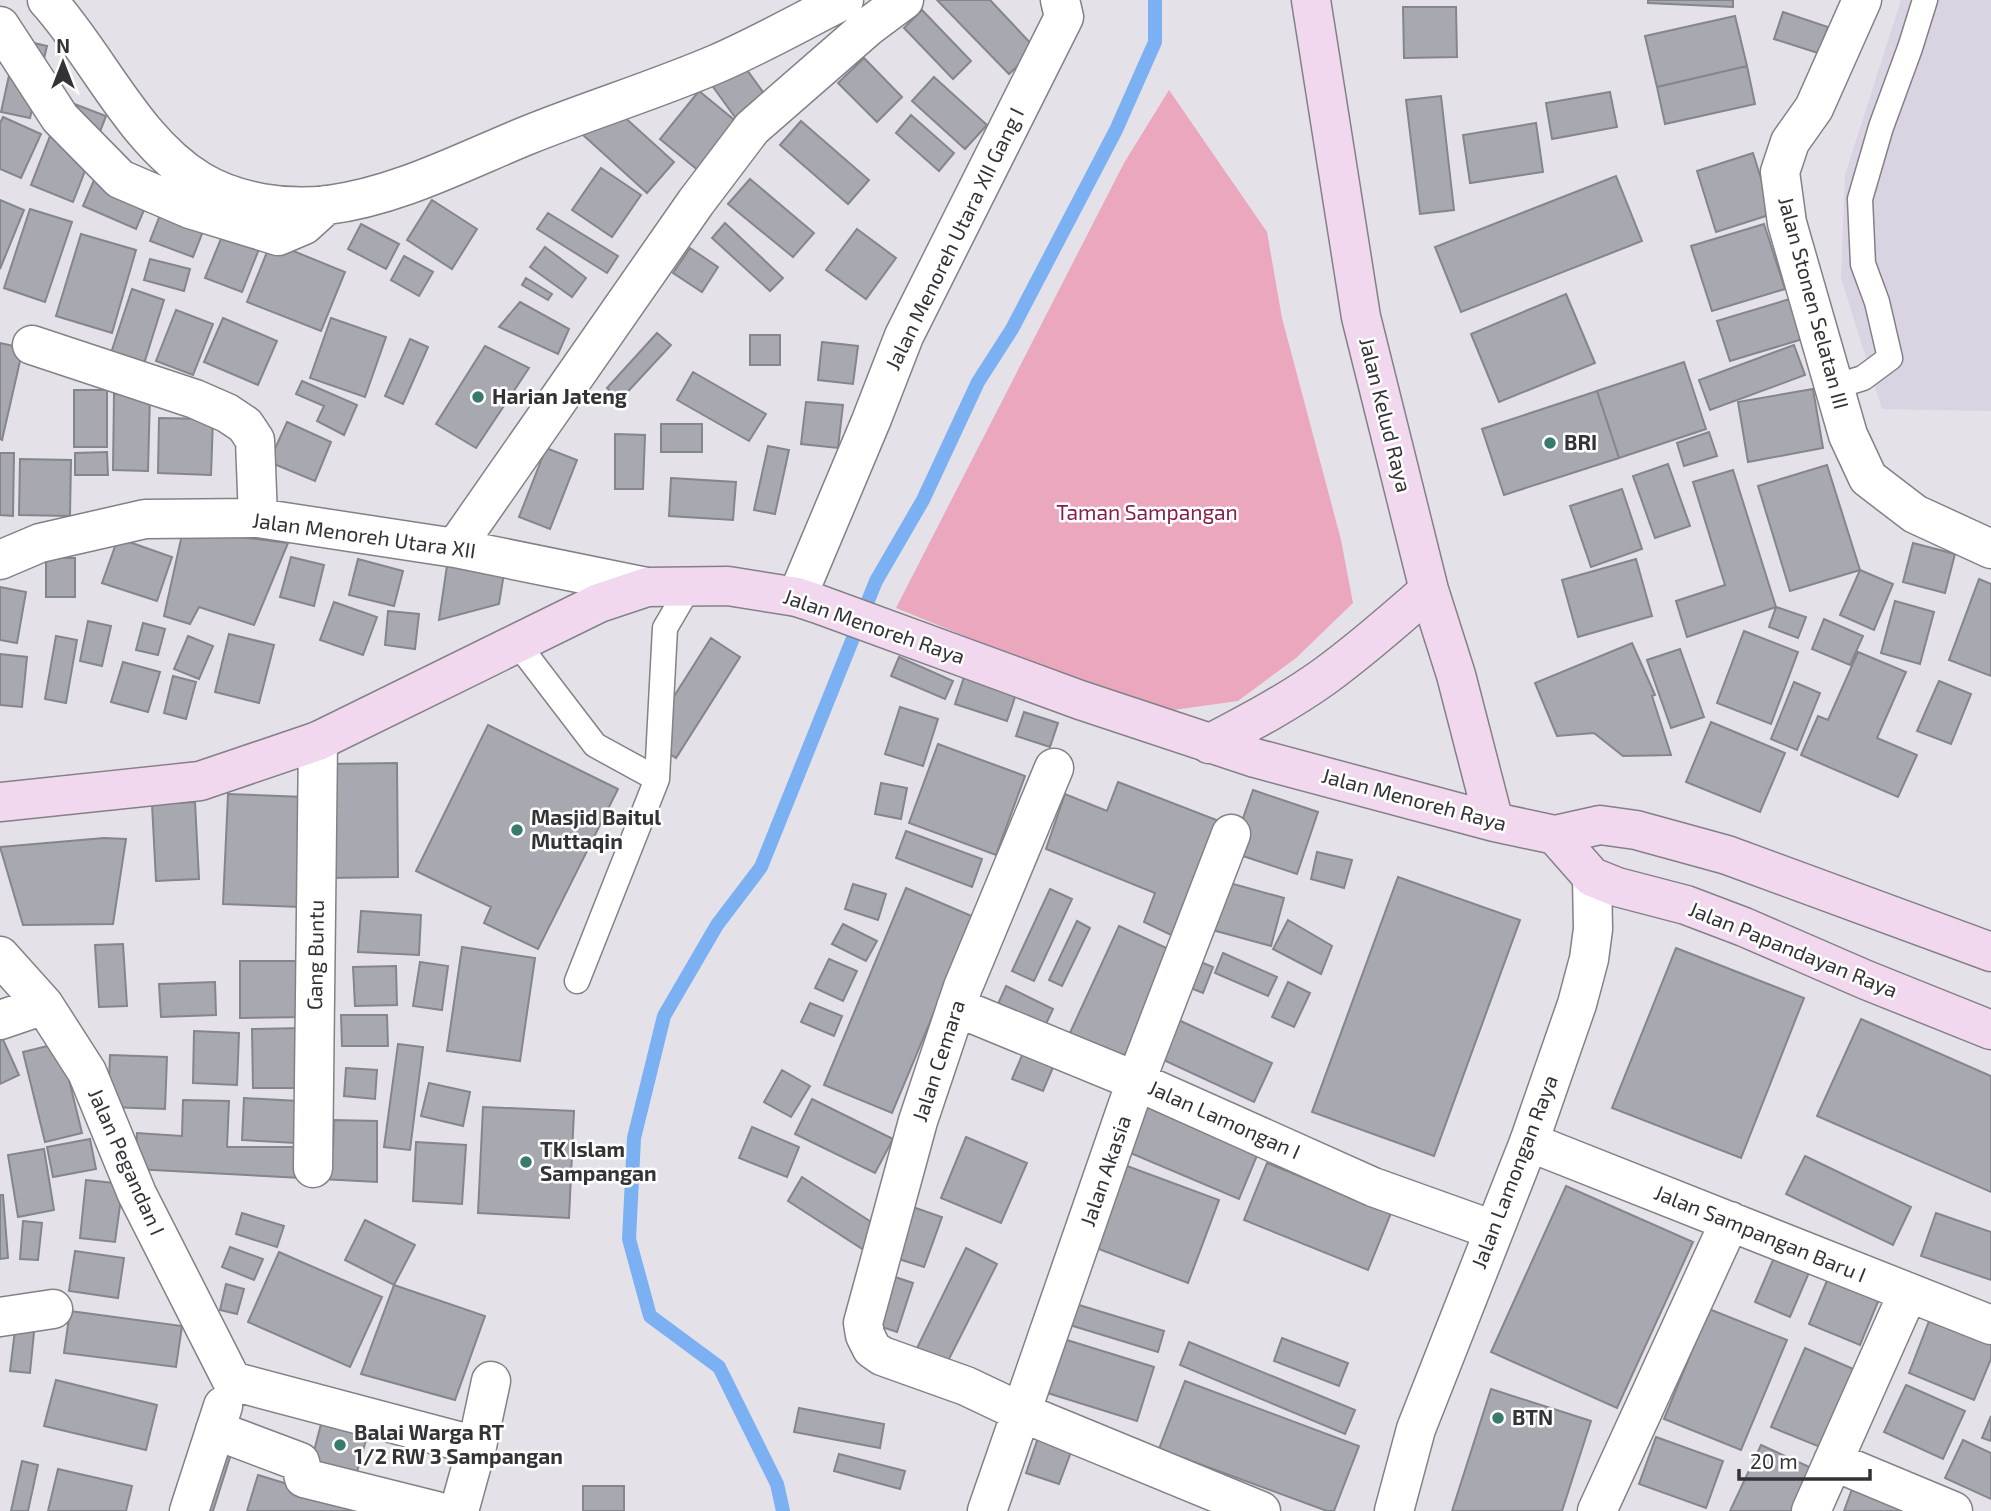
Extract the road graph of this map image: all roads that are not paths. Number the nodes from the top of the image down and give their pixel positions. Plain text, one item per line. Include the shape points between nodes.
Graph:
1 (47, 0) edge
2 (844, 0) edge
3 (904, 0) edge
4 (1060, 0) edge
5 (1311, 0) edge
6 (1862, 0) edge
7 (1925, 0) edge
8 (0, 26) edge
9 (326, 205) junction
10 (32, 345) dead end
11 (1834, 387) junction
12 (258, 518) junction
13 (455, 548) junction
14 (1991, 549) edge
15 (0, 561) edge
16 (648, 587) junction
17 (689, 587) junction
18 (1429, 590) junction
19 (807, 601) junction
20 (517, 643) junction
21 (318, 741) junction
22 (1209, 744) junction
23 (1054, 768) dead end
24 (657, 779) junction
25 (0, 803) edge
26 (1494, 822) junction
27 (1600, 825) junction
28 (1231, 834) dead end
29 (1555, 835) junction
30 (1592, 877) junction
31 (1991, 952) edge
32 (0, 956) edge
33 (578, 981) dead end
34 (44, 1005) junction
35 (956, 1007) junction
36 (0, 1020) edge
37 (1991, 1030) edge
38 (1136, 1081) junction
39 (1529, 1142) junction
40 (313, 1168) dead end
41 (1730, 1221) junction
42 (1493, 1230) junction
43 (1908, 1293) junction
44 (53, 1309) dead end
45 (0, 1317) edge
46 (1991, 1325) edge
47 (232, 1381) junction
48 (491, 1381) dead end
49 (1023, 1413) junction
50 (215, 1430) junction
51 (477, 1446) junction
52 (1833, 1461) junction
53 (189, 1511) edge
54 (436, 1511) edge
55 (458, 1511) edge
56 (988, 1511) edge
57 (1261, 1511) edge
58 (1394, 1511) edge
59 (1597, 1511) edge
60 (1811, 1511) edge
61 (1953, 1511) edge

1 - 9 street via 127,110 163,150 199,180 234,197 272,205
2 - 9 street via 717,64 393,190
3 - 13 street via 752,128
4 - 19 street, Jalan Menoreh Utara XII Gang I via 1064,17 904,336
5 - 18 main road, Jalan Kelud Raya via 1361,317
6 - 11 street, Jalan Stonen Selatan III via 1814,108 1790,142 1780,172 1787,223
7 - 11 lane via 1860,199 1863,264 1890,358 1863,378
8 - 9 street via 60,118 120,179 190,209 278,236 304,225
10 - 12 street via 195,399 245,425 255,440
11 - 14 street, Jalan Stonen Selatan III via 1848,435 1868,478 1915,514
12 - 13 street, Jalan Menoreh Utara XII
12 - 15 street, Jalan Menoreh Utara XII via 145,519 40,543
13 - 16 street, Jalan Menoreh Utara XII
16 - 17 main road, Jalan Menoreh Raya
16 - 20 main road, Jalan Menoreh Raya via 598,603
17 - 19 main road, Jalan Menoreh Raya via 729,586
17 - 24 lane via 665,628
18 - 22 main road via 1324,676
18 - 26 main road, Jalan Kelud Raya
19 - 22 main road, Jalan Menoreh Raya
20 - 21 main road, Jalan Menoreh Raya
20 - 24 lane via 595,745
21 - 25 main road, Jalan Menoreh Raya via 200,781
21 - 40 street, Gang Buntu
22 - 26 main road, Jalan Menoreh Raya
23 - 35 street, Jalan Cemara
24 - 33 lane
26 - 29 main road, Jalan Menoreh Raya
27 - 29 main road, Jalan Menoreh Raya
27 - 30 main road, Jalan Lamongan Raya
27 - 31 main road via 1727,855
28 - 38 street, Jalan Akasia
29 - 30 main road
30 - 37 main road, Jalan Papandayan Raya via 1744,927
30 - 39 street, Jalan Lamongan Raya via 1589,959
32 - 34 street, Jalan Pegandan I
34 - 36 street
34 - 47 street, Jalan Pegandan I via 87,1072 137,1194
35 - 38 street, Jalan Lamongan I
35 - 49 street, Jalan Cemara via 918,1121 863,1323 872,1349 883,1356 966,1386
38 - 42 street, Jalan Lamongan I via 1373,1187
38 - 49 street, Jalan Akasia
39 - 41 street, Jalan Sampangan Baru I
39 - 42 street, Jalan Lamongan Raya
41 - 43 street, Jalan Sampangan Baru I
41 - 59 street
42 - 58 street, Jalan Lamongan Raya via 1416,1429
43 - 46 street, Jalan Sampangan Baru I
43 - 52 street
44 - 45 street
47 - 50 street
47 - 51 street
48 - 51 street
49 - 56 street, Jalan Akasia
49 - 57 street
50 - 53 street
50 - 54 street via 300,1462 304,1478
51 - 55 street
52 - 60 street
52 - 61 street

